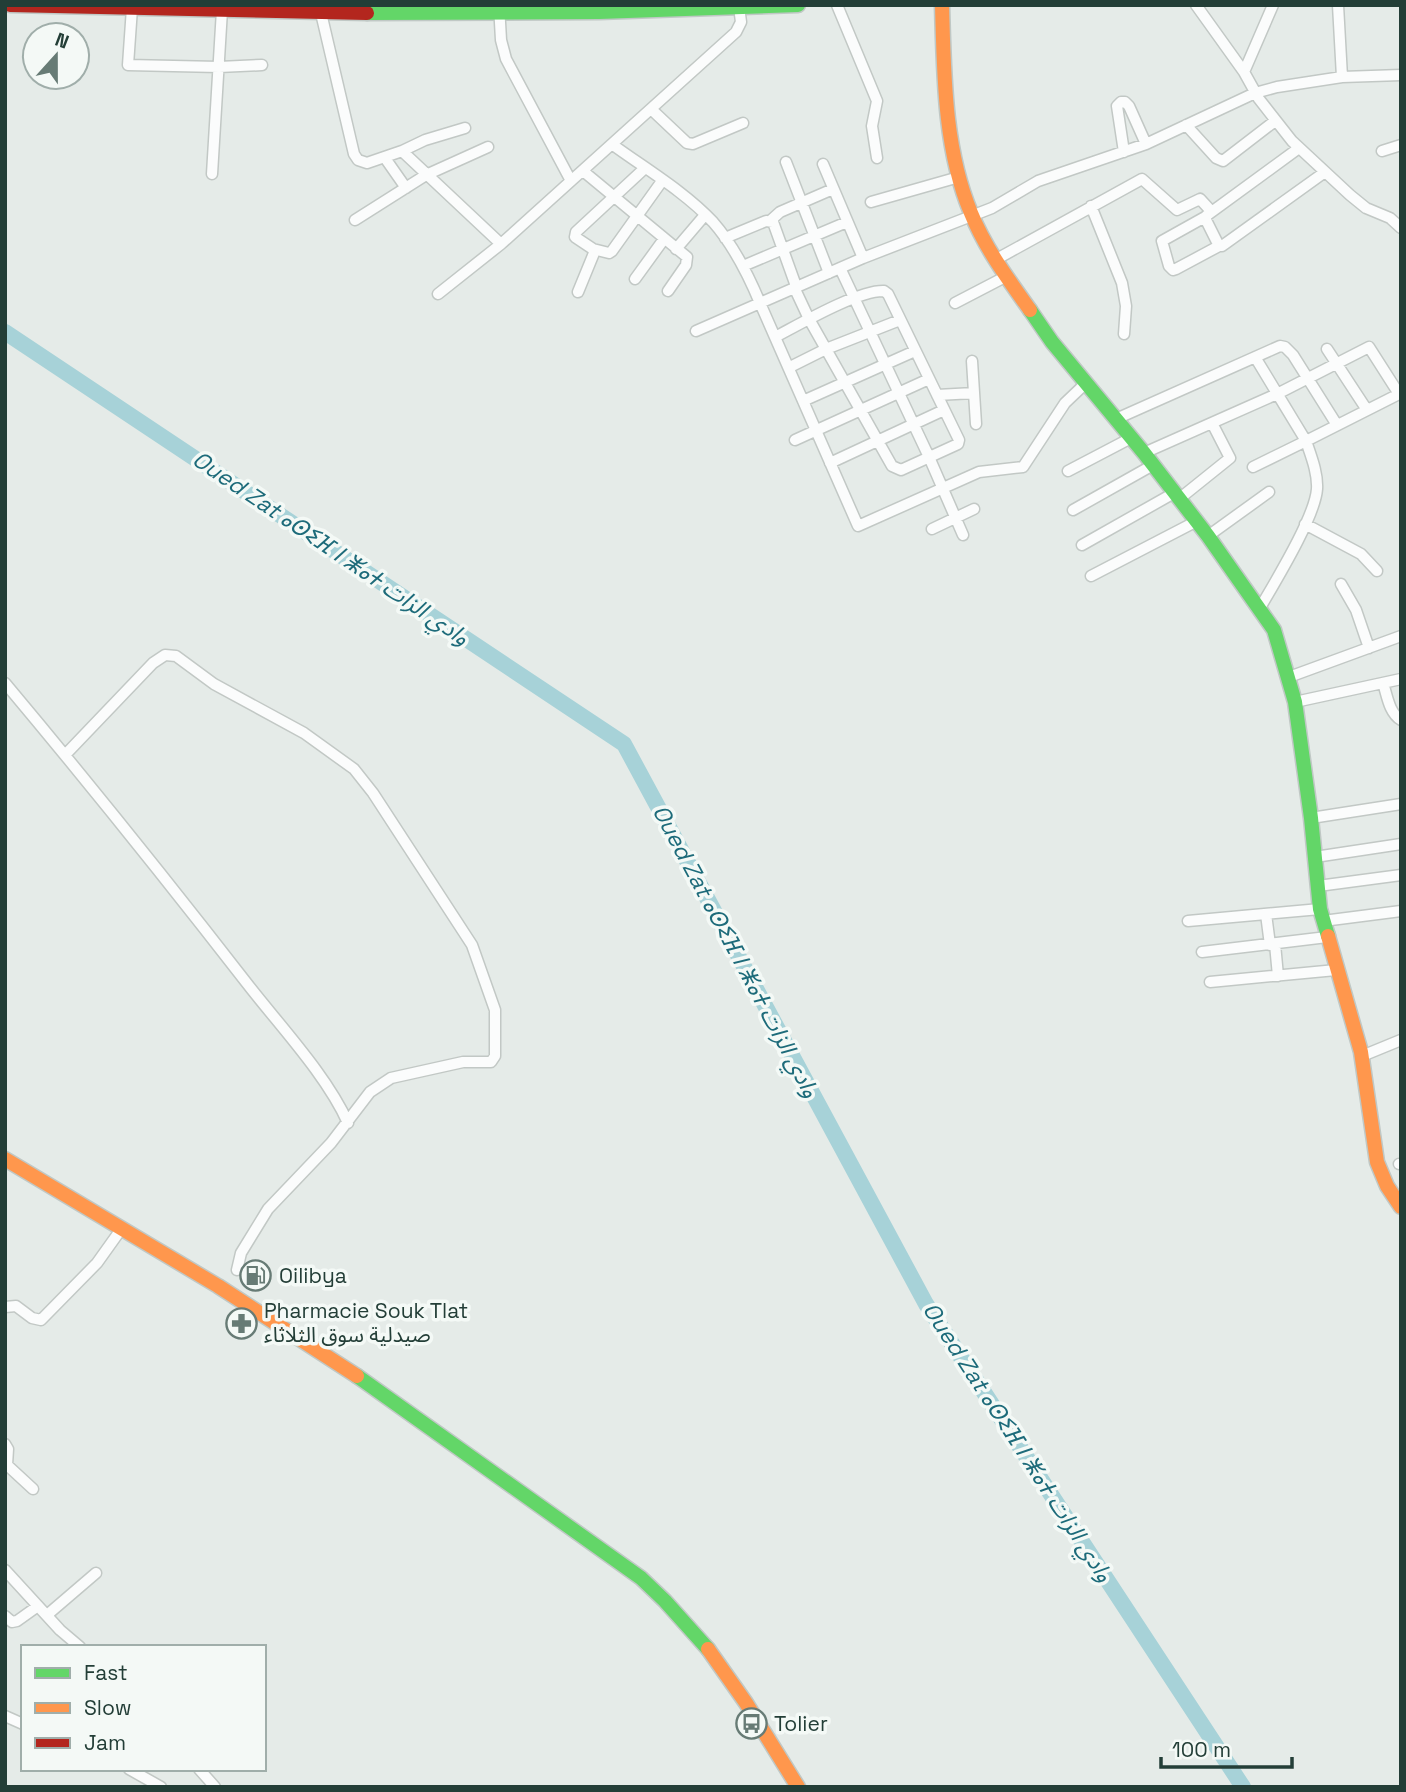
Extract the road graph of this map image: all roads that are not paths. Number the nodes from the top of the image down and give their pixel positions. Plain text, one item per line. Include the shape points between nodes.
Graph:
1 (10, 5) edge
2 (798, 5) edge
3 (837, 5) edge
4 (942, 5) edge
5 (1196, 5) edge
6 (1273, 5) edge
7 (1339, 5) edge
8 (151, 7) edge
9 (680, 7) edge
10 (739, 7) edge
11 (132, 8) junction
12 (276, 9) edge
13 (499, 9) edge
14 (222, 10) junction
15 (321, 13) junction
16 (262, 65) dead end
17 (219, 67) junction
18 (1244, 72) junction
19 (1401, 75) edge
20 (1342, 77) junction
21 (1255, 93) junction
22 (651, 109) junction
23 (1275, 121) junction
24 (743, 123) dead end
25 (1186, 125) junction
26 (465, 128) dead end
27 (1146, 144) junction
28 (613, 145) junction
29 (1401, 145) edge
30 (488, 147) dead end
31 (1299, 148) junction
32 (402, 151) junction
33 (1382, 151) dead end
34 (1124, 152) junction
35 (385, 158) junction
36 (877, 158) dead end
37 (786, 162) dead end
38 (823, 164) dead end
39 (645, 168) junction
40 (583, 171) junction
41 (1325, 172) junction
42 (212, 174) dead end
43 (426, 175) junction
44 (960, 177) junction
45 (571, 181) junction
46 (662, 181) junction
47 (406, 188) junction
48 (833, 189) junction
49 (614, 198) junction
50 (871, 202) dead end
51 (802, 203) junction
52 (1091, 206) junction
53 (971, 214) junction
54 (1208, 214) junction
55 (705, 215) junction
56 (637, 217) junction
57 (355, 220) dead end
58 (770, 221) junction
59 (847, 222) junction
60 (1401, 228) edge
61 (814, 236) junction
62 (725, 238) junction
63 (664, 239) junction
64 (501, 244) junction
65 (1219, 246) junction
66 (593, 249) junction
67 (676, 249) junction
68 (783, 249) junction
69 (863, 258) junction
70 (995, 260) junction
71 (743, 266) junction
72 (840, 268) junction
73 (829, 273) junction
74 (1005, 277) junction
75 (635, 279) dead end
76 (795, 287) junction
77 (668, 290) dead end
78 (578, 292) dead end
79 (438, 294) dead end
80 (855, 299) junction
81 (760, 303) junction
82 (955, 303) dead end
83 (809, 319) junction
84 (900, 320) junction
85 (696, 331) dead end
86 (870, 331) junction
87 (1124, 334) dead end
88 (775, 337) junction
89 (826, 349) junction
90 (1327, 349) dead end
91 (915, 351) junction
92 (1255, 357) junction
93 (972, 361) dead end
94 (885, 363) junction
95 (1337, 365) junction
96 (790, 367) junction
97 (929, 379) junction
98 (1308, 379) junction
99 (844, 381) junction
100 (1086, 383) junction
101 (898, 393) junction
102 (974, 393) junction
103 (1400, 393) edge
104 (1277, 394) junction
105 (937, 395) junction
106 (803, 401) junction
107 (860, 410) junction
108 (944, 410) junction
109 (1367, 410) junction
110 (1116, 419) junction
111 (1212, 423) junction
112 (913, 424) junction
113 (976, 424) dead end
114 (1337, 425) junction
115 (817, 431) junction
116 (1131, 438) junction
117 (796, 440) dead end
118 (877, 440) junction
119 (1306, 441) junction
120 (1144, 453) junction
121 (929, 457) junction
122 (830, 463) junction
123 (1153, 465) junction
124 (1253, 467) dead end
125 (1068, 471) dead end
126 (942, 487) junction
127 (1269, 492) dead end
128 (1177, 496) junction
129 (974, 509) dead end
130 (1073, 510) dead end
131 (955, 518) junction
132 (1197, 522) junction
133 (1305, 524) junction
134 (932, 529) dead end
135 (962, 535) dead end
136 (1208, 536) junction
137 (1082, 545) dead end
138 (1377, 571) dead end
139 (1091, 576) dead end
140 (1341, 584) dead end
141 (1260, 608) junction
142 (1401, 636) edge
143 (1369, 648) junction
144 (1289, 677) junction
145 (1401, 679) edge
146 (5, 682) edge
147 (1383, 683) junction
148 (1295, 702) junction
149 (1401, 720) edge
150 (65, 755) junction
151 (1401, 804) edge
152 (1311, 818) junction
153 (1401, 844) edge
154 (1315, 856) junction
155 (1401, 875) edge
156 (1318, 887) junction
157 (1401, 911) edge
158 (1266, 915) junction
159 (1322, 915) junction
160 (1188, 921) dead end
161 (1327, 937) junction
162 (1273, 944) junction
163 (1202, 952) dead end
164 (1336, 970) junction
165 (1278, 976) junction
166 (1210, 982) dead end
167 (1401, 1040) edge
168 (1362, 1056) junction
169 (348, 1123) junction
170 (5, 1159) edge
171 (1401, 1207) edge
172 (122, 1227) junction
173 (237, 1270) dead end
174 (5, 1307) edge
175 (5, 1444) edge
176 (33, 1489) dead end
177 (5, 1570) edge
178 (96, 1573) dead end
179 (38, 1606) junction
180 (47, 1615) junction
181 (7, 1620) edge
182 (78, 1645) edge
183 (5, 1716) edge
184 (21, 1723) edge
185 (132, 1771) edge
186 (201, 1771) edge
187 (161, 1787) edge
188 (215, 1787) edge
189 (798, 1787) edge

1 - 11 street
2 - 10 street
3 - 36 street via 877,101 872,126
4 - 44 street via 944,75
5 - 18 street
6 - 18 street
7 - 20 street
8 - 11 street
8 - 14 street
9 - 10 street
9 - 13 street
10 - 22 street via 741,22 736,32
11 - 17 street via 128,65
12 - 14 street
12 - 15 street
13 - 15 street
13 - 45 street via 506,59
14 - 17 street
15 - 35 street via 354,153 362,162
16 - 17 street
17 - 42 street
18 - 21 street
19 - 20 street
20 - 21 street
21 - 23 street
21 - 25 street
22 - 24 street via 693,144
22 - 28 street
23 - 25 street via 1223,161
23 - 31 street
25 - 27 street
26 - 32 street
27 - 34 street
27 - 34 street via 1129,106 1121,102 1117,106
28 - 39 street
28 - 40 street
29 - 33 street
30 - 43 street
31 - 41 street
31 - 54 street
32 - 35 street
32 - 43 street
34 - 53 street via 1038,181
35 - 47 street
37 - 51 street
38 - 48 street
39 - 46 street
39 - 49 street
40 - 45 street
40 - 49 street
41 - 60 street via 1366,208
41 - 65 street
43 - 47 street
43 - 64 street
44 - 50 street
44 - 53 street
45 - 64 street
46 - 55 street
46 - 56 street
47 - 57 street
48 - 51 street
48 - 59 street
49 - 56 street
49 - 66 street via 576,232 575,237
51 - 58 street
51 - 61 street
52 - 54 street via 1142,179 1177,210 1200,199
52 - 70 street
52 - 87 street via 1122,283
53 - 69 street
53 - 70 street
54 - 65 street
54 - 65 street via 1162,241 1168,266 1176,269
55 - 62 street
55 - 67 street
56 - 63 street
56 - 66 street via 612,251
58 - 62 street
58 - 68 street
59 - 61 street
59 - 69 street
61 - 68 street
61 - 73 street
62 - 71 street
63 - 67 street
63 - 75 street
64 - 79 street
66 - 78 street
67 - 77 street via 688,260
68 - 71 street
68 - 76 street
69 - 72 street
70 - 74 street
71 - 81 street
72 - 73 street
72 - 80 street
73 - 76 street
74 - 82 street
74 - 100 street
76 - 81 street
76 - 83 street
80 - 83 street
80 - 84 street via 884,291
80 - 86 street
81 - 85 street
81 - 88 street
83 - 88 street
83 - 89 street
84 - 86 street
84 - 91 street
86 - 89 street
86 - 94 street
88 - 96 street
89 - 96 street
89 - 99 street
90 - 95 street
91 - 94 street
91 - 97 street
92 - 98 street via 1285,347
92 - 104 street
92 - 110 street
93 - 102 street
94 - 99 street
94 - 101 street
95 - 98 street
95 - 103 street via 1369,348
95 - 109 street
96 - 106 street
97 - 101 street
97 - 105 street
98 - 104 street
98 - 114 street
99 - 106 street
99 - 107 street
100 - 110 street
100 - 126 street via 1065,402 1023,467 979,472
101 - 107 street
101 - 112 street
102 - 105 street
102 - 113 street
103 - 109 street
104 - 111 street
104 - 119 street
105 - 108 street
106 - 115 street
107 - 115 street
107 - 118 street
108 - 112 street
108 - 121 street via 959,442
109 - 114 street
110 - 116 street
111 - 120 street
111 - 128 street via 1230,458
112 - 118 street
112 - 121 street
114 - 119 street
115 - 117 street
115 - 122 street
116 - 120 street
116 - 125 street
118 - 121 street via 896,469
118 - 122 street
119 - 124 street
119 - 133 street via 1317,489
120 - 123 street
121 - 126 street
122 - 126 street via 858,526
123 - 128 street
123 - 130 street
126 - 131 street
127 - 136 street
128 - 132 street
128 - 137 street
129 - 131 street
131 - 134 street
131 - 135 street
132 - 136 street
132 - 139 street
133 - 138 street via 1360,554
133 - 141 street
136 - 141 street
140 - 143 street
141 - 144 street via 1274,630
142 - 143 street
143 - 144 street
144 - 148 street
145 - 147 street
146 - 150 street
147 - 148 street
147 - 149 street via 1392,711
148 - 152 street
150 - 169 street via 339,1101
150 - 169 street via 165,654 176,656 214,684 304,733 354,769 373,793 472,945 495,1010 495,1056 491,1062 463,1062 391,1077 370,1092
151 - 152 street
152 - 154 street
153 - 154 street
154 - 156 street
155 - 156 street
156 - 159 street
157 - 159 street
158 - 159 street
158 - 160 street
158 - 162 street
159 - 161 street
161 - 162 street
161 - 164 street
162 - 163 street
162 - 165 street
164 - 165 street
164 - 168 street
165 - 166 street
167 - 168 street
168 - 171 street via 1377,1162
169 - 173 street via 268,1209 241,1253
170 - 172 street
172 - 174 street via 97,1263 41,1320 16,1306
172 - 189 street via 331,1358 662,1595 708,1645
175 - 176 street via 7,1465
177 - 179 street
178 - 180 street
179 - 180 street
179 - 181 street via 17,1621
180 - 182 street
183 - 184 street
185 - 187 street
186 - 188 street

